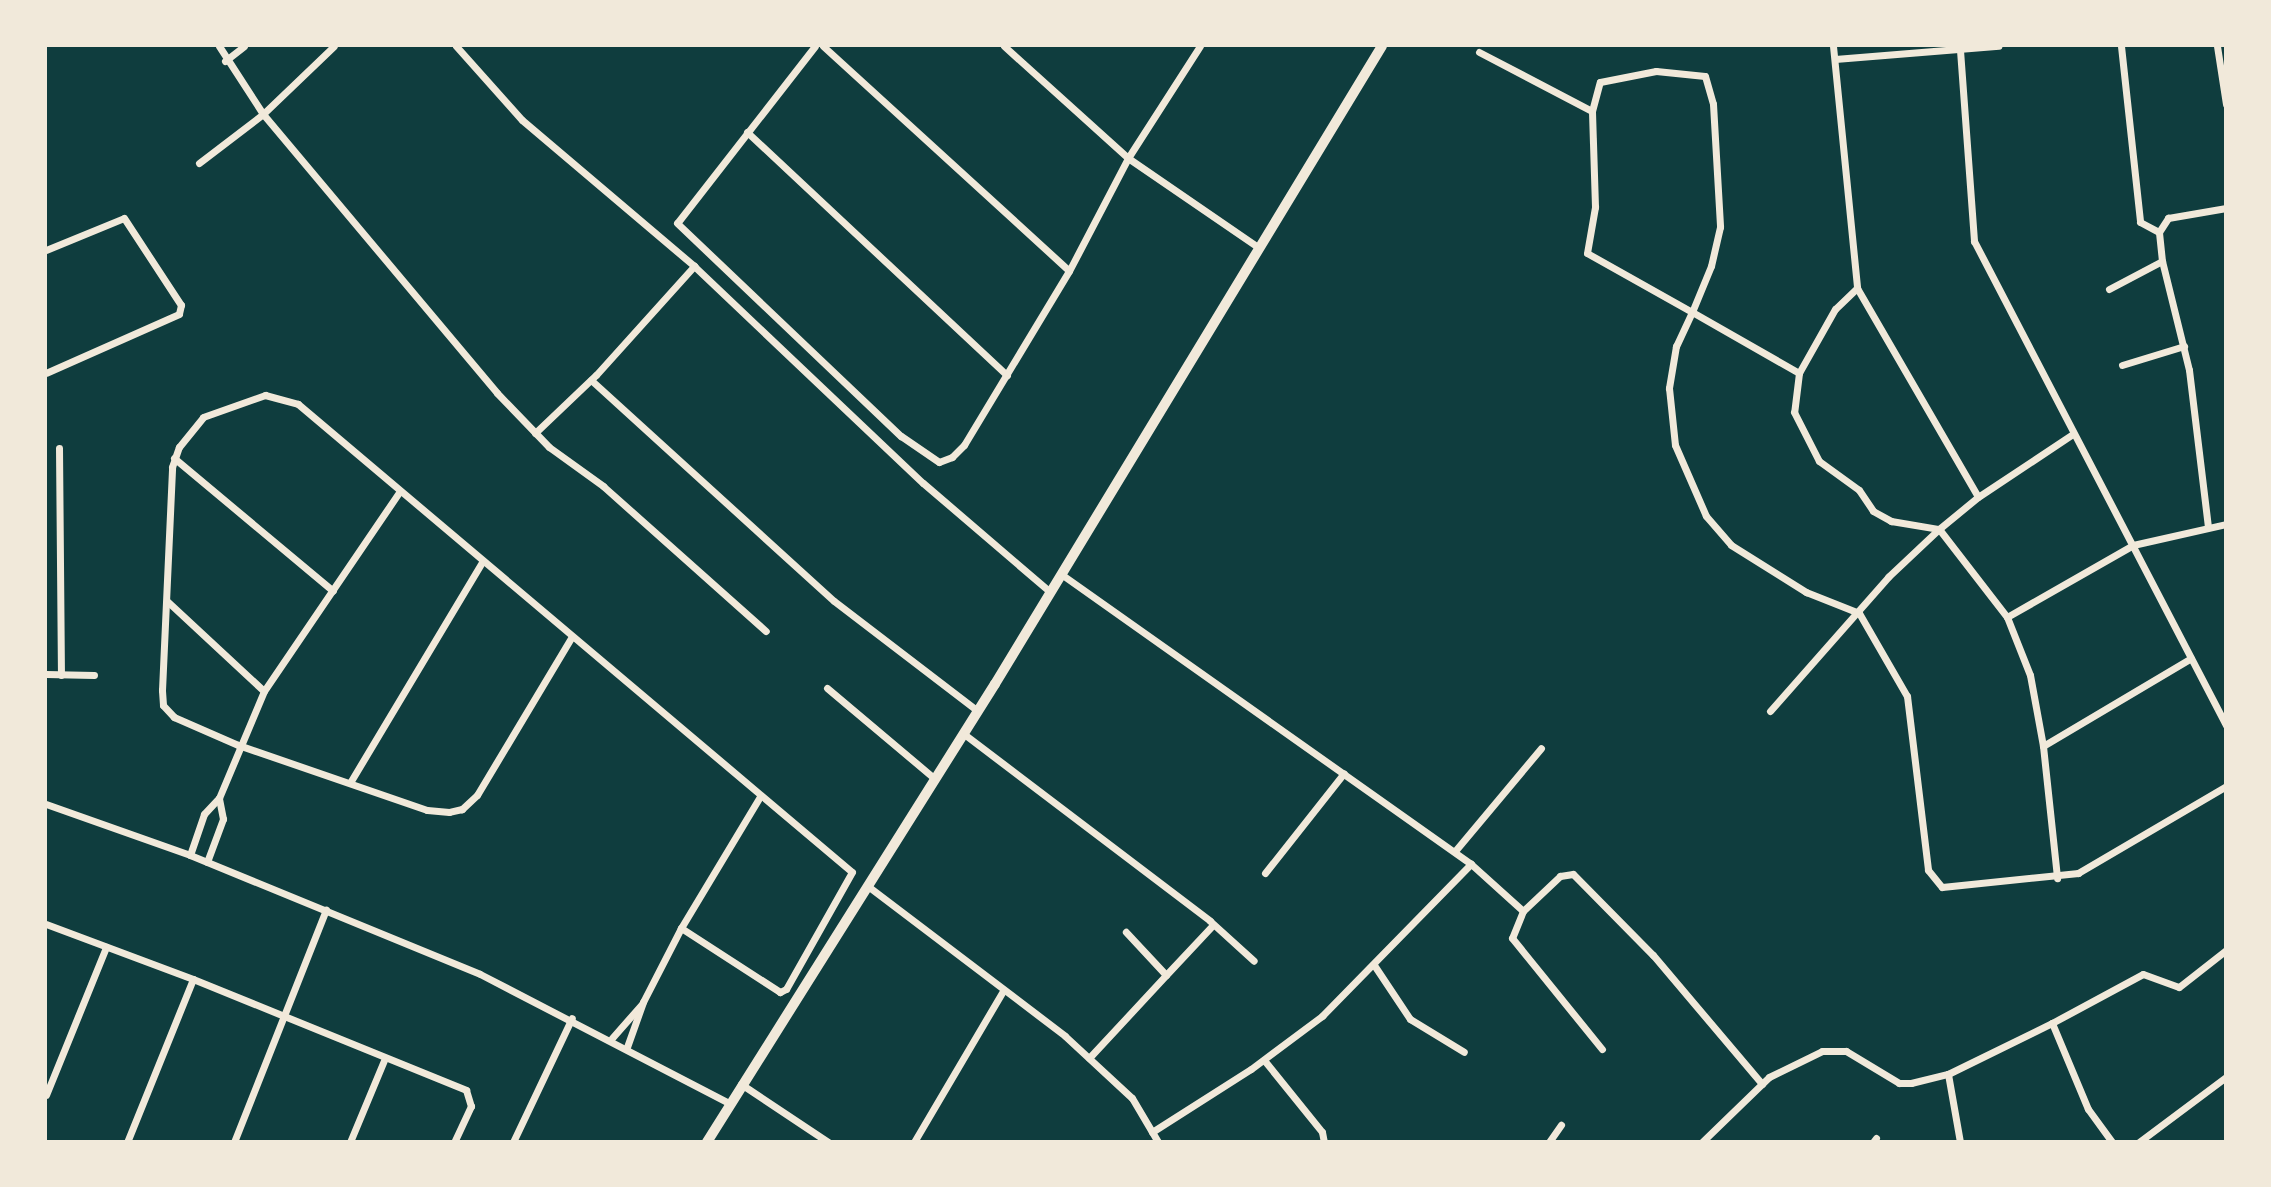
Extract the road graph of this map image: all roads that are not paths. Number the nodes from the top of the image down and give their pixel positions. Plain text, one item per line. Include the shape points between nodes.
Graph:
1 (219, 46) edge
2 (244, 46) edge
3 (334, 46) edge
4 (456, 46) edge
5 (815, 46) edge
6 (823, 46) edge
7 (1004, 46) edge
8 (1200, 46) edge
9 (1382, 46) edge
10 (1833, 46) edge
11 (1998, 46) edge
12 (2121, 46) edge
13 (2217, 46) edge
14 (1960, 50) junction
15 (1479, 51) dead end
16 (1835, 59) junction
17 (225, 61) junction
18 (2225, 104) edge
19 (1592, 111) junction
20 (263, 114) junction
21 (747, 132) junction
22 (1128, 158) junction
23 (199, 163) dead end
24 (2225, 208) edge
25 (2160, 232) junction
26 (1258, 247) junction
27 (46, 250) edge
28 (2162, 261) junction
29 (694, 266) junction
30 (1069, 271) junction
31 (1857, 288) junction
32 (2109, 289) dead end
33 (1692, 312) junction
34 (2184, 346) junction
35 (2122, 365) dead end
36 (46, 373) edge
37 (1799, 373) junction
38 (1007, 375) junction
39 (591, 380) junction
40 (536, 433) junction
41 (2073, 434) junction
42 (59, 448) dead end
43 (174, 458) junction
44 (400, 491) junction
45 (1978, 497) junction
46 (2225, 524) edge
47 (2208, 527) junction
48 (1939, 529) junction
49 (2133, 545) junction
50 (482, 562) junction
51 (1061, 573) junction
52 (332, 591) junction
53 (1050, 592) junction
54 (167, 601) junction
55 (1859, 613) junction
56 (2007, 617) junction
57 (766, 631) dead end
58 (571, 638) junction
59 (2191, 658) junction
60 (46, 674) edge
61 (61, 675) junction
62 (94, 675) dead end
63 (827, 688) dead end
64 (264, 691) junction
65 (1770, 710) dead end
66 (978, 711) junction
67 (2225, 725) edge
68 (964, 734) junction
69 (238, 745) junction
70 (2043, 746) junction
71 (1541, 748) dead end
72 (1345, 773) junction
73 (935, 779) junction
74 (351, 781) junction
75 (2225, 786) edge
76 (760, 798) junction
77 (219, 799) junction
78 (46, 804) edge
79 (1455, 851) junction
80 (190, 855) junction
81 (206, 862) junction
82 (1471, 864) junction
83 (1265, 873) dead end
84 (2057, 878) junction
85 (869, 887) junction
86 (326, 910) junction
87 (1523, 911) junction
88 (46, 924) edge
89 (1213, 925) junction
90 (681, 928) junction
91 (1126, 932) dead end
92 (106, 947) junction
93 (2225, 950) edge
94 (1254, 961) dead end
95 (1374, 965) junction
96 (1166, 975) junction
97 (193, 979) junction
98 (1003, 991) junction
99 (643, 1002) junction
100 (283, 1015) junction
101 (572, 1018) junction
102 (2052, 1023) junction
103 (612, 1038) junction
104 (627, 1047) junction
105 (1602, 1049) dead end
106 (1464, 1052) dead end
107 (384, 1058) junction
108 (1089, 1058) junction
109 (1264, 1060) junction
110 (1948, 1074) junction
111 (2225, 1077) edge
112 (741, 1084) junction
113 (1762, 1084) junction
114 (46, 1096) edge
115 (729, 1103) junction
116 (1561, 1125) dead end
117 (1152, 1132) junction
118 (127, 1142) edge
119 (234, 1142) edge
120 (350, 1142) edge
121 (454, 1142) edge
122 (513, 1142) edge
123 (707, 1142) edge
124 (828, 1142) edge
125 (914, 1142) edge
126 (1158, 1142) edge
127 (1324, 1142) edge
128 (1549, 1142) edge
129 (1702, 1142) edge
130 (1960, 1142) edge
131 (2112, 1142) edge
132 (2139, 1142) edge

1 - 17 street
2 - 17 street
3 - 20 street
4 - 29 street via 522,120
5 - 21 street
6 - 30 street
7 - 22 street
8 - 22 street
9 - 26 street
10 - 16 street
11 - 14 street
12 - 25 street via 2140,222
13 - 18 street
14 - 16 street
14 - 41 street via 1974,241
15 - 19 street
16 - 31 street
17 - 20 street
19 - 33 street via 1595,207 1587,253
19 - 33 street via 1594,91 1611,77 1656,72 1705,76 1713,104 1720,226 1711,266
20 - 23 street
20 - 40 street
21 - 38 street
21 - 38 street via 679,215 681,231 927,457 939,462 952,457
22 - 26 street
22 - 30 street
24 - 25 street via 2168,218
25 - 28 street
26 - 51 street
27 - 36 street via 124,218 181,305 179,314
28 - 32 street
28 - 34 street
29 - 39 street
29 - 53 street via 941,499
30 - 38 street
31 - 37 street via 1835,309
31 - 45 street
33 - 37 street
33 - 55 street via 1676,346 1669,388 1671,416 1688,482 1706,516 1731,545 1762,568
34 - 35 street
34 - 47 street
37 - 48 street via 1794,412 1819,461 1891,521
39 - 40 street
39 - 66 street via 834,601
40 - 57 street via 603,486
41 - 45 street
41 - 49 street
42 - 61 street
43 - 44 street via 203,417 265,395 276,396 298,404
43 - 52 street
43 - 54 street
44 - 50 street
44 - 52 street
45 - 48 street
46 - 47 street
47 - 49 street
48 - 55 street via 1888,577
48 - 56 street
49 - 56 street
49 - 59 street
50 - 58 street
50 - 74 street
51 - 53 street
51 - 72 street
52 - 64 street
53 - 66 street
54 - 64 street
54 - 69 street via 163,705 174,717
55 - 65 street
55 - 84 street via 1908,696 1926,862 1935,880 1942,887
56 - 70 street via 2030,675
58 - 74 street via 477,795 462,809 427,810
58 - 76 street
59 - 67 street
59 - 70 street
60 - 61 street
61 - 62 street
63 - 73 street
64 - 69 street
66 - 68 street
68 - 73 street
68 - 89 street
69 - 74 street
69 - 77 street
70 - 84 street
71 - 79 street
72 - 79 street
72 - 83 street
73 - 85 street
75 - 84 street via 2078,873
76 - 90 street
76 - 90 street via 852,872 786,989 770,990
77 - 80 street via 204,814
77 - 81 street via 223,819
78 - 80 street
79 - 82 street
80 - 81 street
81 - 86 street
82 - 87 street
82 - 95 street
85 - 98 street
85 - 112 street
86 - 100 street
86 - 101 street
87 - 105 street via 1512,938
87 - 113 street via 1560,876 1573,874 1653,955
88 - 92 street
89 - 94 street
89 - 96 street
90 - 99 street
91 - 96 street
92 - 97 street
92 - 114 street
93 - 102 street via 2179,987 2143,974
95 - 106 street via 1410,1019
95 - 109 street via 1322,1016
96 - 108 street
97 - 100 street
97 - 118 street
98 - 108 street
98 - 125 street
99 - 103 street
99 - 104 street
100 - 107 street
100 - 119 street
101 - 103 street
101 - 122 street
102 - 110 street
102 - 131 street via 2088,1109
103 - 104 street
104 - 115 street
107 - 120 street
107 - 121 street via 466,1090 471,1106
108 - 117 street via 1132,1098
109 - 117 street
109 - 127 street via 1322,1132
110 - 113 street via 1899,1083 1862,1057 1833,1049 1804,1058
110 - 130 street
111 - 132 street
112 - 115 street
112 - 124 street
113 - 129 street
115 - 123 street
116 - 128 street
117 - 126 street

